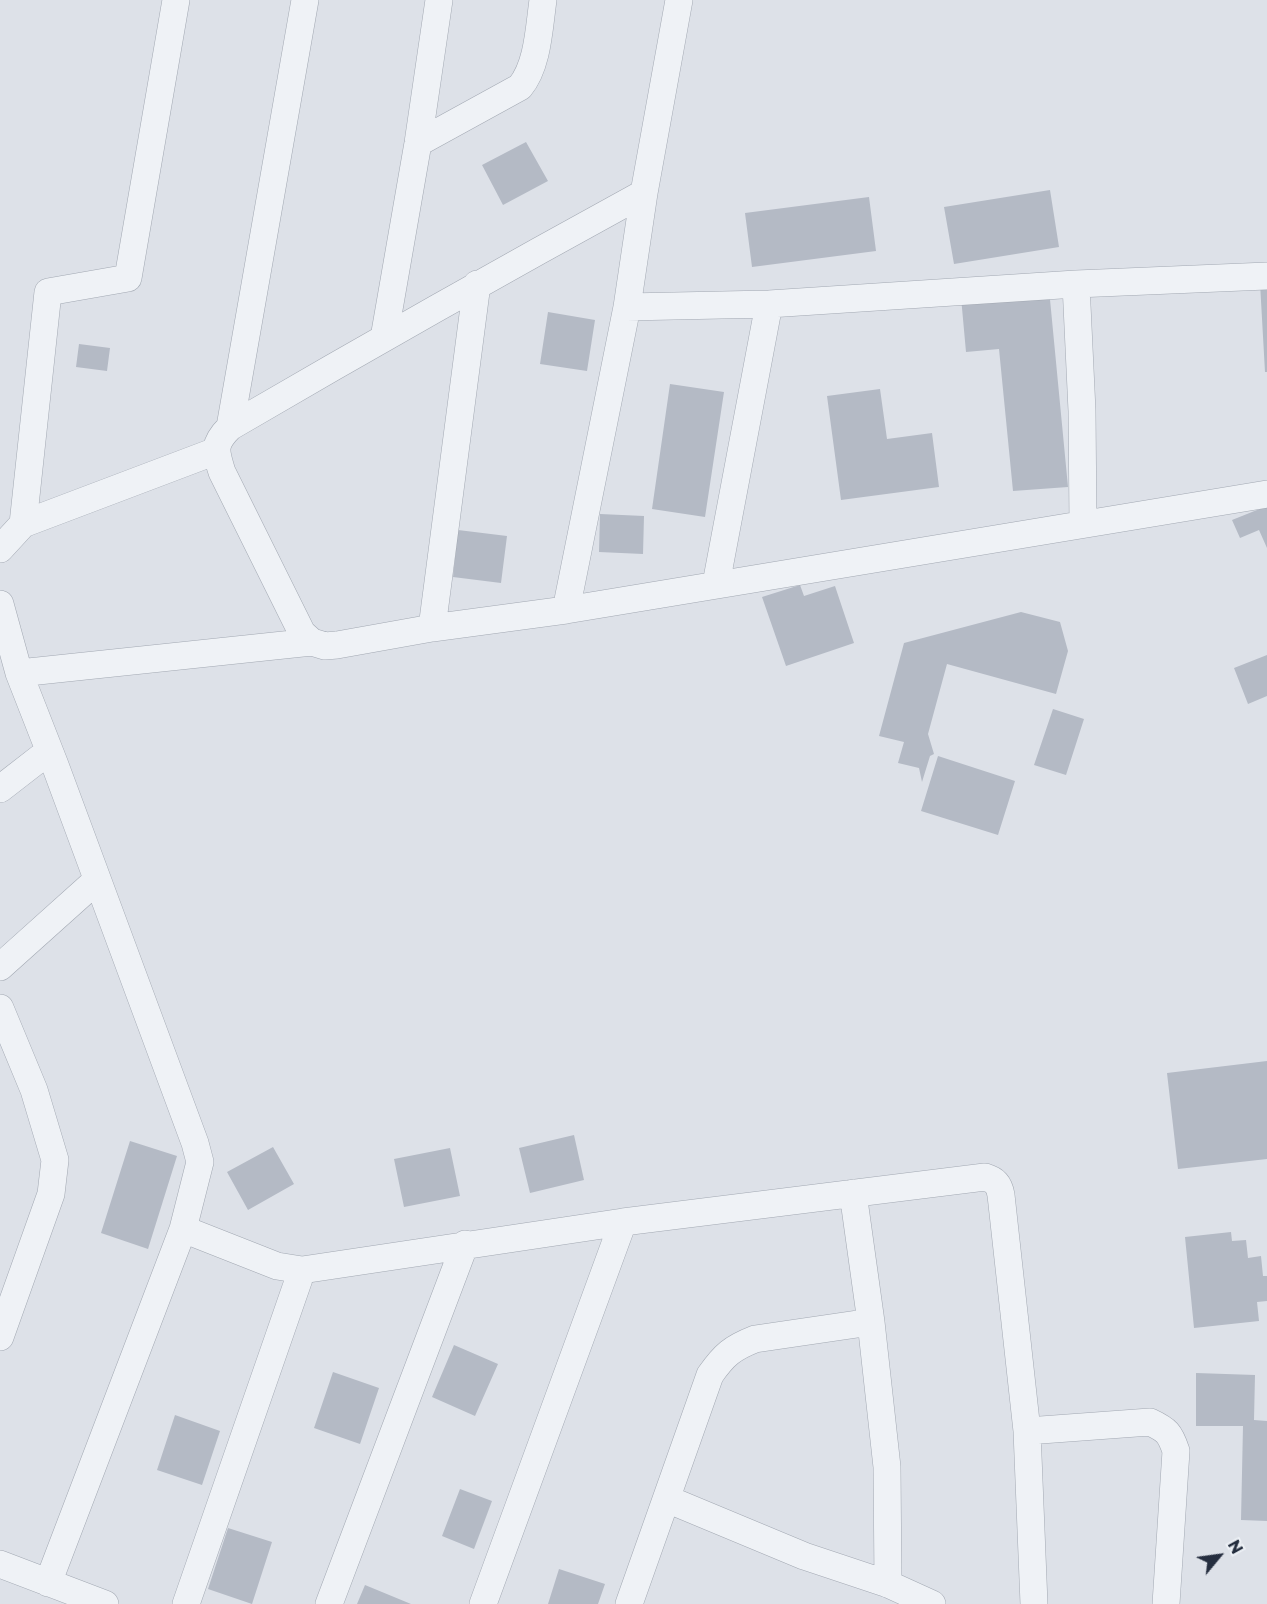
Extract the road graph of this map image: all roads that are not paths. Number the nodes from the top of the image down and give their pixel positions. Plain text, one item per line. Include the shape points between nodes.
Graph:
1 (176, 0) edge
2 (305, 0) edge
3 (439, 0) edge
4 (543, 0) edge
5 (679, 0) edge
6 (418, 142) junction
7 (644, 193) junction
8 (1267, 276) edge
9 (477, 284) junction
10 (1076, 284) junction
11 (769, 304) junction
12 (627, 307) junction
13 (384, 338) junction
14 (231, 427) junction
15 (216, 451) junction
16 (1267, 494) edge
17 (23, 524) junction
18 (1083, 524) junction
19 (0, 549) edge
20 (716, 584) junction
21 (0, 604) edge
22 (566, 610) junction
23 (432, 628) junction
24 (312, 642) junction
25 (19, 673) junction
26 (56, 765) junction
27 (0, 789) edge
28 (97, 880) junction
29 (0, 967) edge
30 (0, 1008) edge
31 (854, 1193) junction
32 (623, 1222) junction
33 (183, 1229) junction
34 (465, 1244) junction
35 (302, 1270) junction
36 (11, 1273) edge
37 (871, 1322) junction
38 (0, 1337) edge
39 (1027, 1431) junction
40 (667, 1499) junction
41 (0, 1564) edge
42 (48, 1583) junction
43 (888, 1584) junction
44 (105, 1604) edge
45 (186, 1604) edge
46 (329, 1604) edge
47 (483, 1604) edge
48 (629, 1604) edge
49 (932, 1604) edge
50 (1034, 1604) edge
51 (1166, 1604) edge

1 - 17 street via 128,278 48,292
2 - 14 street
3 - 6 street
4 - 6 street via 528,78 520,87
5 - 7 street
6 - 13 street
7 - 9 street
7 - 12 street
8 - 10 street
9 - 13 street
9 - 23 street
10 - 11 street
10 - 18 street
11 - 12 street
11 - 20 street
12 - 22 street
13 - 14 street
14 - 15 street via 218,439
15 - 17 street
15 - 24 street via 222,472 296,622
16 - 18 street
17 - 19 street
18 - 20 street
20 - 22 street
21 - 25 street
22 - 23 street
23 - 24 street via 337,645
24 - 25 street
25 - 26 street
26 - 27 street via 40,758
26 - 28 street
28 - 29 street
28 - 33 street via 200,1162
30 - 36 street via 34,1090 55,1160 51,1194
31 - 32 street
31 - 37 street
31 - 39 street via 985,1177 999,1186
32 - 34 street
32 - 47 street
33 - 35 street via 277,1266
33 - 42 street
34 - 35 street
34 - 46 street
35 - 45 street
36 - 38 street
37 - 40 street via 755,1339 722,1357 710,1375
37 - 43 street via 887,1467
39 - 50 street
39 - 51 street via 1150,1422 1171,1436 1176,1451
40 - 43 street via 804,1556
40 - 48 street
41 - 42 street
42 - 44 street
43 - 49 street

